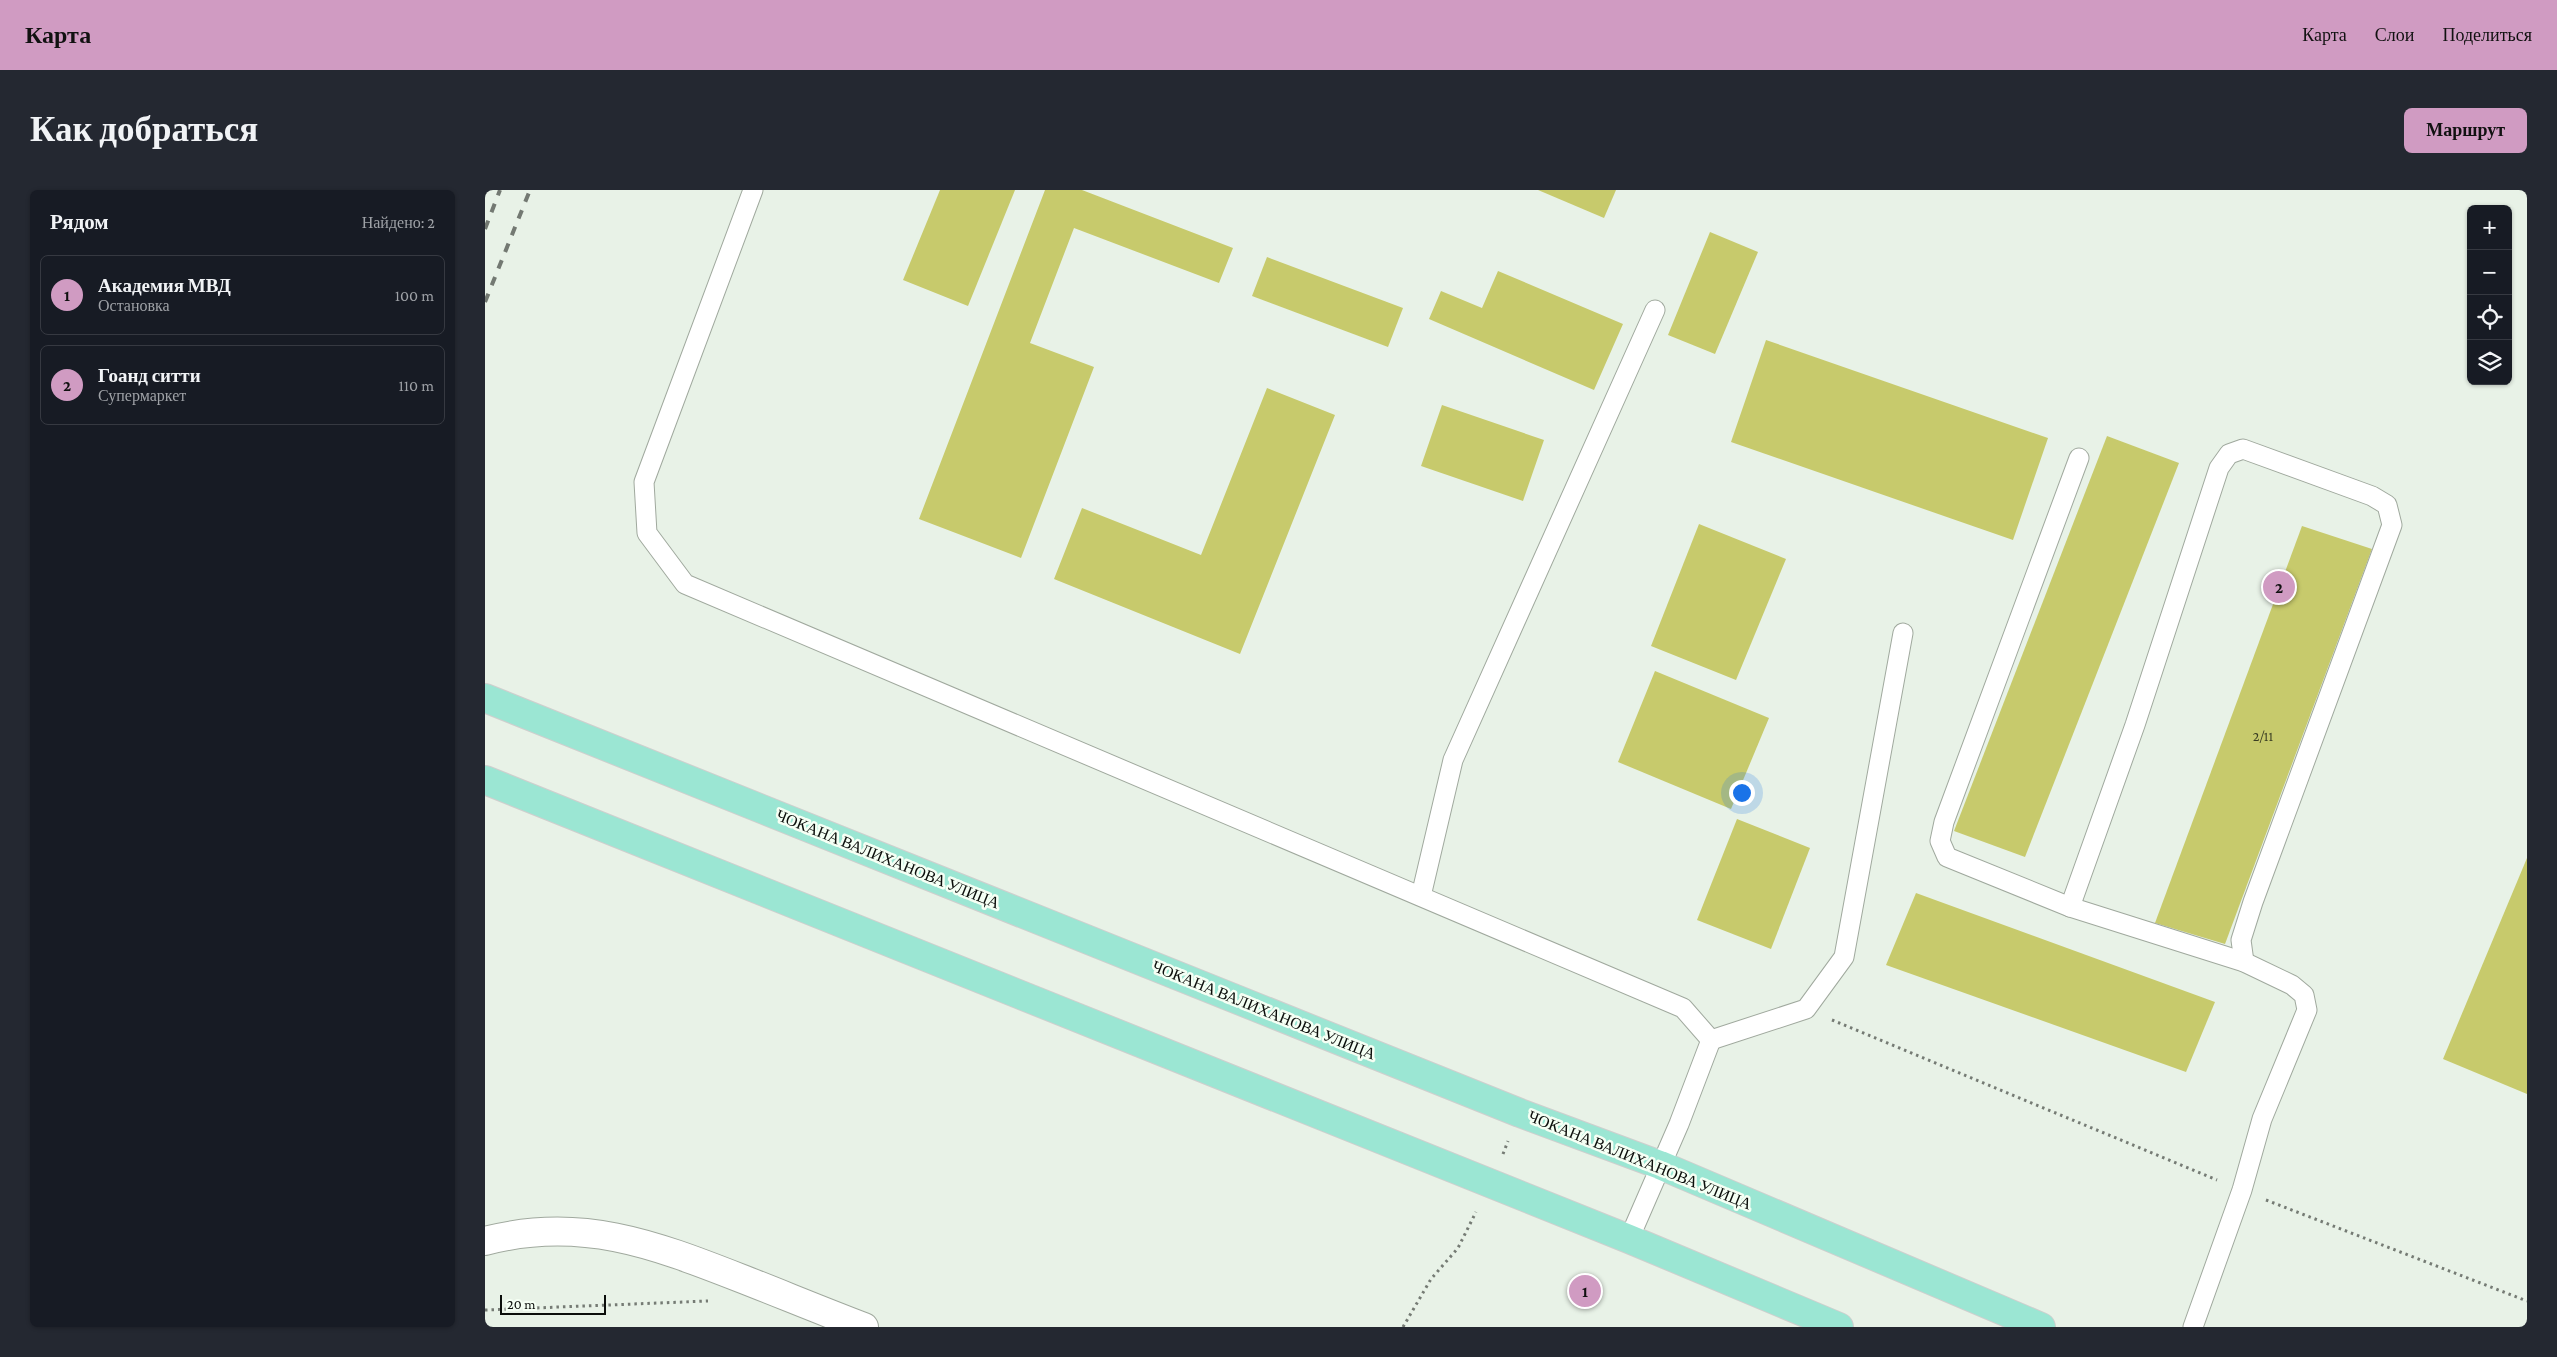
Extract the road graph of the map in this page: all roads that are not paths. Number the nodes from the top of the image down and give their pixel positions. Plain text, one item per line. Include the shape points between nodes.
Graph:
1 (753, 190) edge
2 (1655, 310) dead end
3 (2079, 458) dead end
4 (1903, 633) dead end
5 (485, 698) edge
6 (485, 780) edge
7 (1421, 896) junction
8 (2070, 908) junction
9 (2244, 962) junction
10 (1711, 1040) junction
11 (1660, 1166) junction
12 (1629, 1239) junction
13 (485, 1241) edge
14 (864, 1327) edge
15 (1839, 1327) edge
16 (2041, 1327) edge
17 (2193, 1327) edge

1 - 7 lane via 644,482 647,533 685,584
2 - 7 lane via 1453,760
3 - 8 lane via 1939,841 1947,857
4 - 10 lane via 1844,957 1806,1009
5 - 11 main road, ЧОКАНА ВАЛИХАНОВА УЛИЦА via 1520,1113
6 - 12 main road
7 - 10 lane via 1683,1008
8 - 9 lane
8 - 9 lane via 2135,725 2219,468 2229,454 2243,449 2372,496 2387,506 2392,525 2253,902 2241,940
9 - 17 lane via 2304,995 2307,1010 2262,1119 2242,1190
10 - 11 lane
11 - 12 lane
11 - 16 main road, ЧОКАНА ВАЛИХАНОВА УЛИЦА
12 - 15 main road
13 - 14 street via 542,1231 586,1232 629,1238 669,1250

